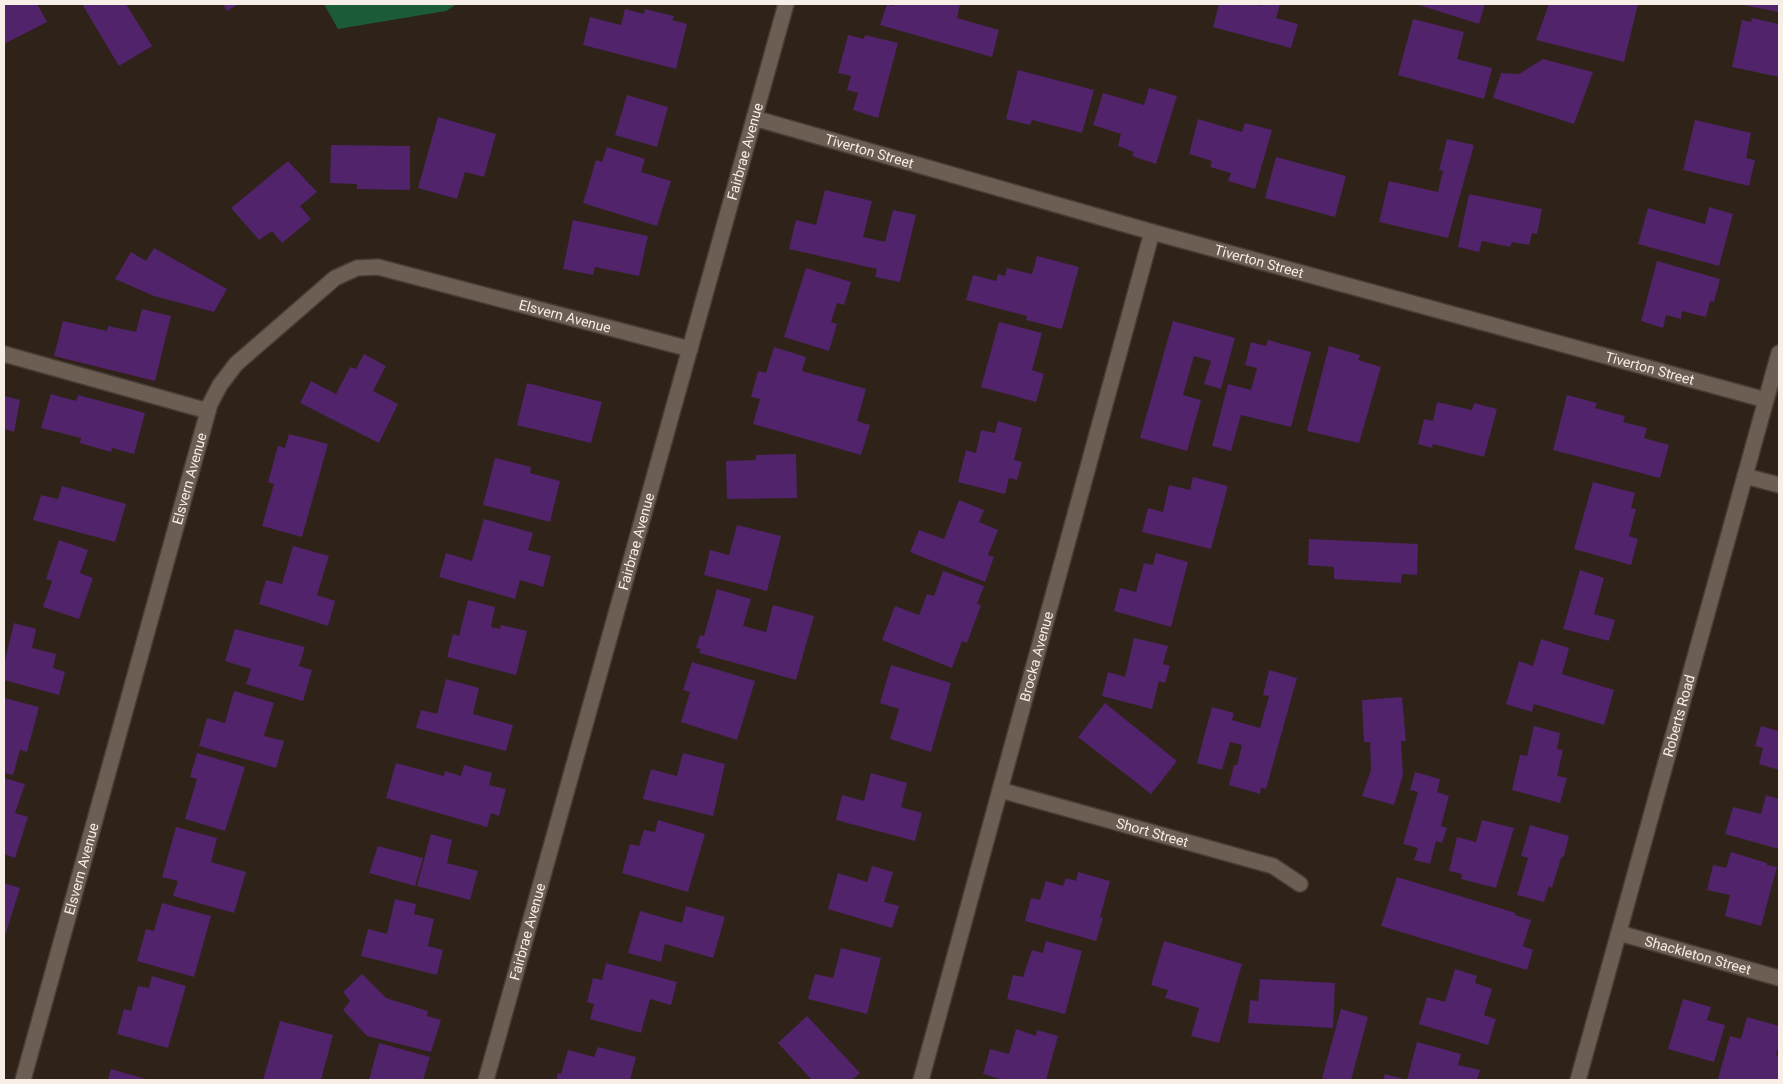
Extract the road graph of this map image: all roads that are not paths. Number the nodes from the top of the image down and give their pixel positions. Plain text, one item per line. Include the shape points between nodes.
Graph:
1 (786, 4) edge
2 (754, 118) junction
3 (1152, 232) junction
4 (690, 349) junction
5 (1779, 353) edge
6 (4, 354) edge
7 (1766, 400) junction
8 (208, 411) junction
9 (1745, 476) junction
10 (1779, 485) edge
11 (1000, 790) junction
12 (1300, 884) dead end
13 (1619, 933) junction
14 (1779, 978) edge
15 (23, 1080) edge
16 (486, 1080) edge
17 (921, 1080) edge
18 (1578, 1080) edge

1 - 2 street, Fairbrae Avenue
2 - 3 street, Tiverton Street
2 - 4 street, Fairbrae Avenue
3 - 7 street, Tiverton Street
3 - 11 street, Brocka Avenue
4 - 8 street, Elsvern Avenue via 378,267 357,268 335,278 236,364 220,385
4 - 16 street, Fairbrae Avenue
5 - 7 street, Roberts Road
6 - 8 street
7 - 9 street, Roberts Road
8 - 15 street, Elsvern Avenue
9 - 10 street
9 - 13 street, Roberts Road
11 - 12 street, Short Street via 1272,866
11 - 17 street, Brocka Avenue
13 - 14 street, Shackleton Street
13 - 18 street, Roberts Road

